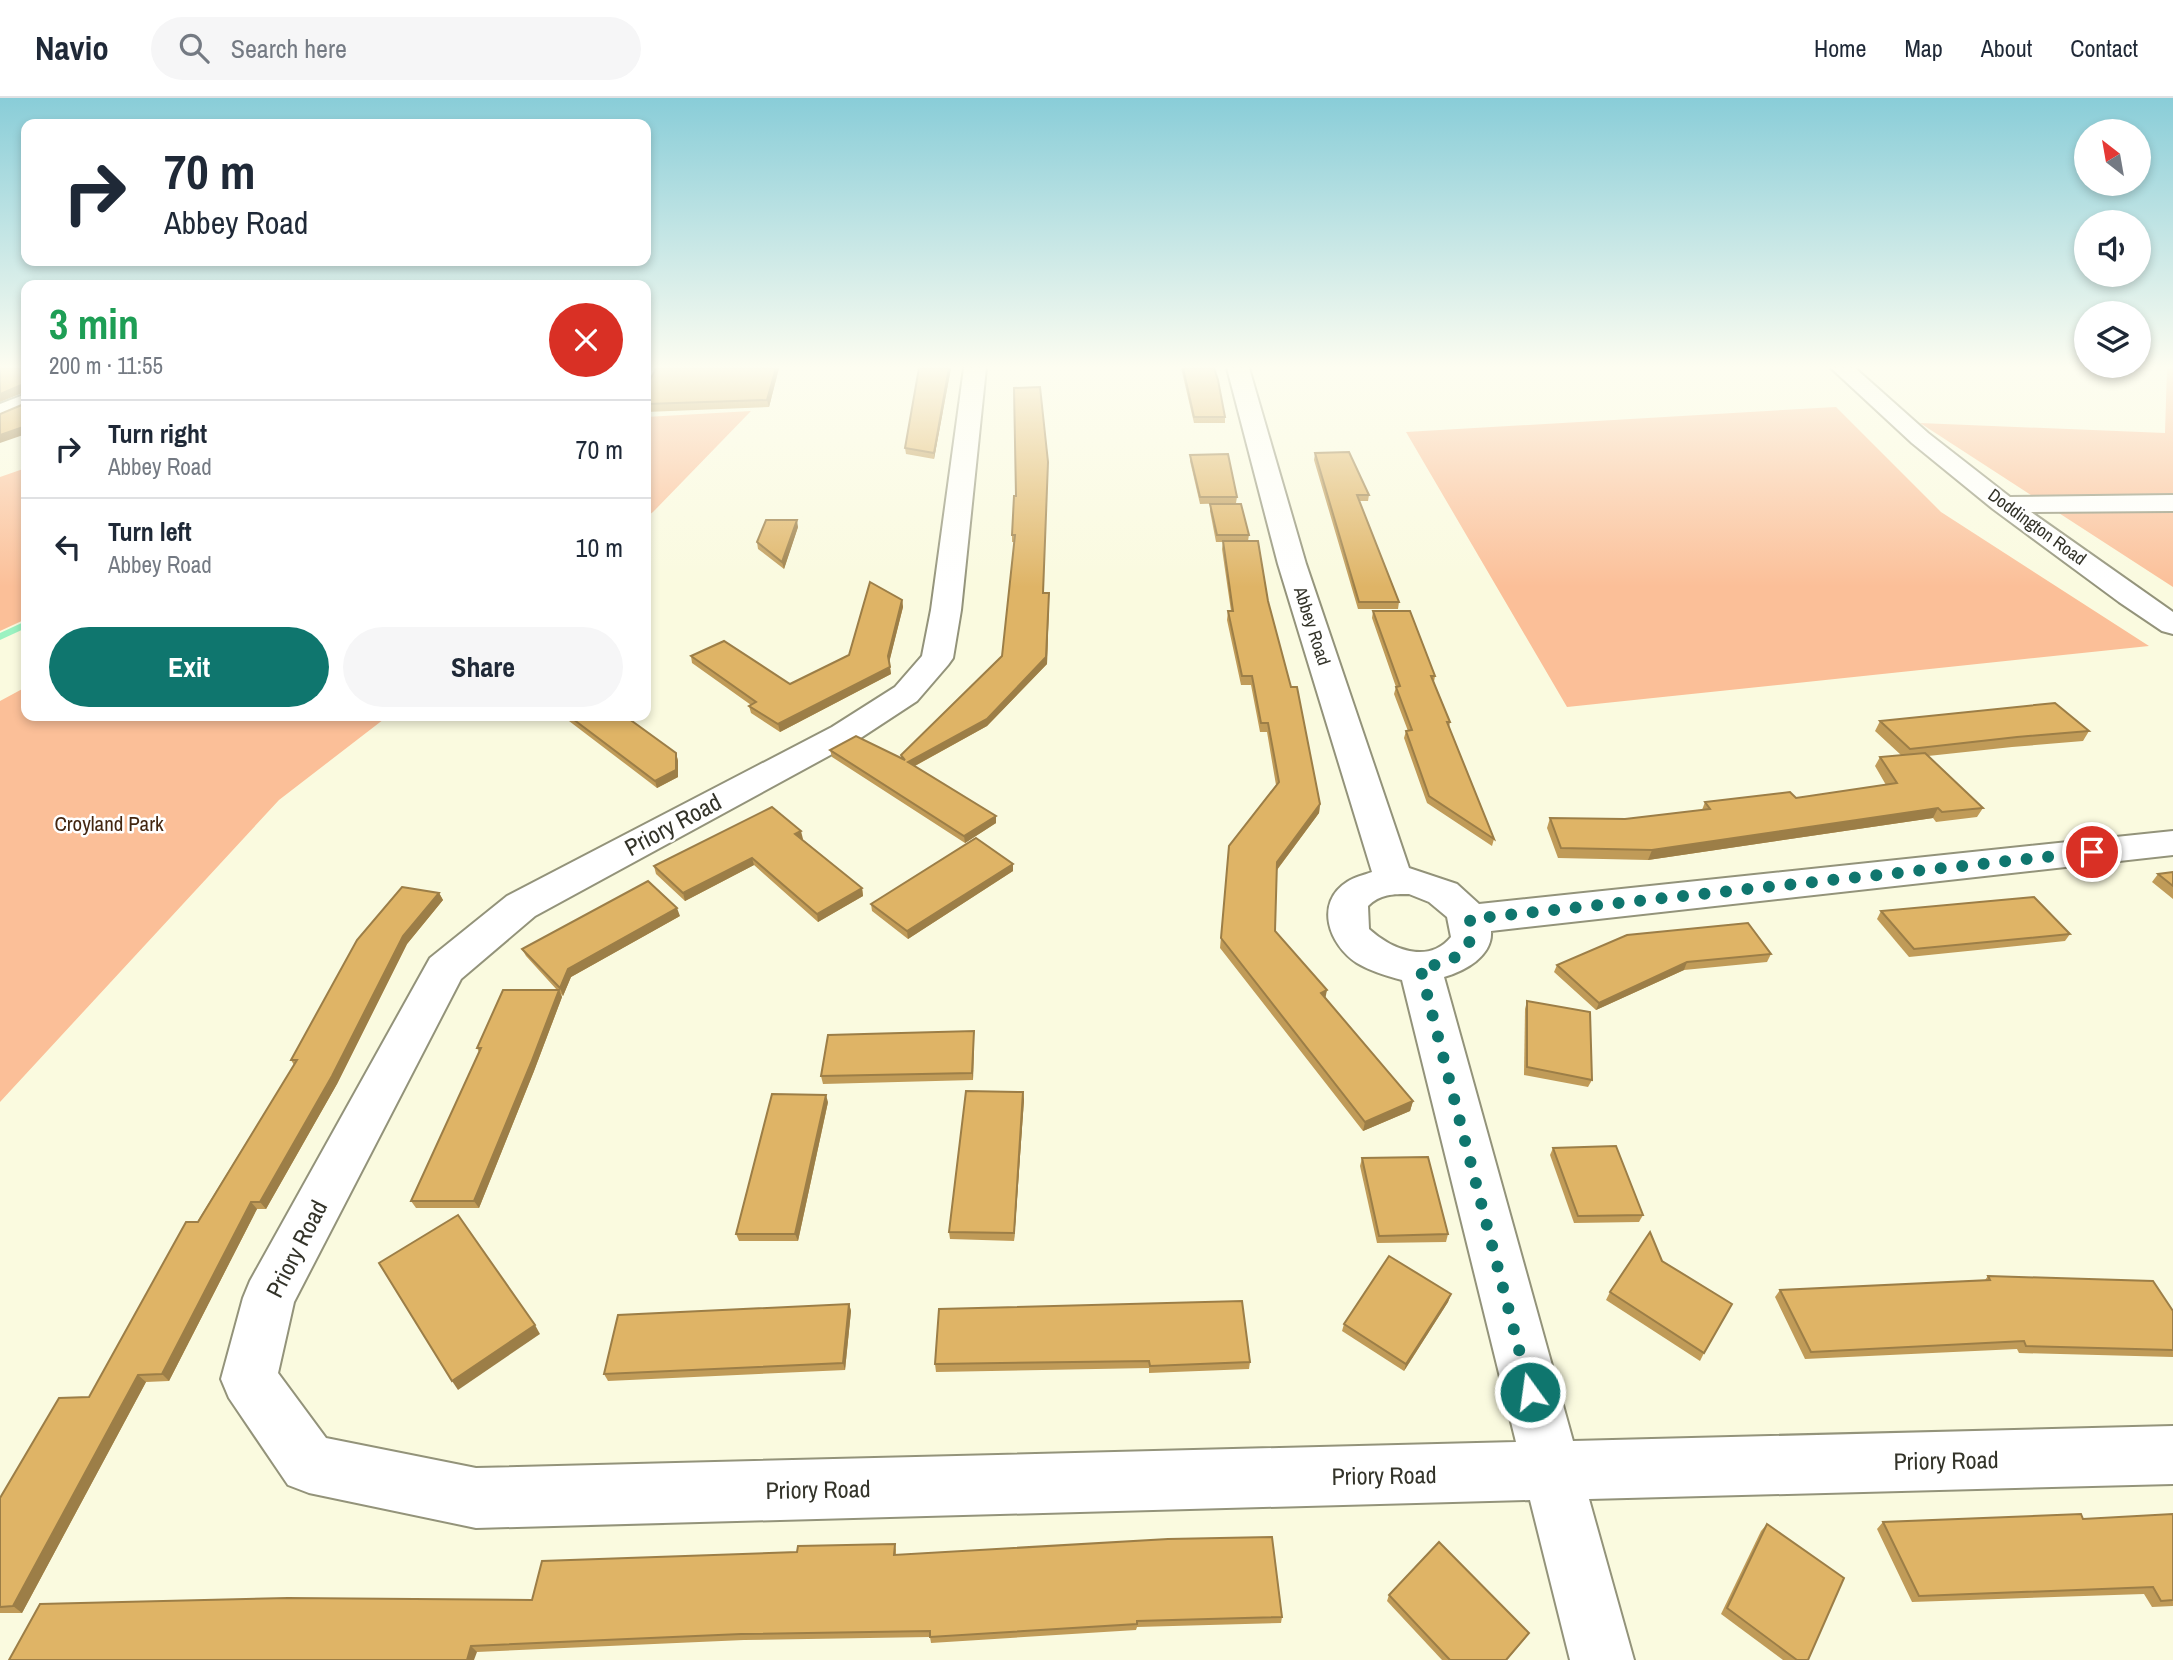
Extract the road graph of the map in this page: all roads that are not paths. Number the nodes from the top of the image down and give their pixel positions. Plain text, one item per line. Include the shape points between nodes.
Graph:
1 (966, 441) edge
2 (1258, 441) edge
3 (1924, 441) edge
4 (2173, 503) edge
5 (2005, 505) junction
6 (2173, 625) edge
7 (2173, 843) edge
8 (1394, 881) junction
9 (1470, 919) junction
10 (1420, 967) junction
11 (2173, 1455) edge
12 (1550, 1472) junction
13 (1602, 1660) edge

1 - 12 street, Priory Road via 937,658 906,694 844,734 520,906 444,970 269,1298 249,1379 309,1464 476,1498
2 - 8 street, Abbey Road via 1292,564
3 - 5 street, Doddington Road
4 - 5 street
5 - 6 street, Doddington Road
7 - 9 street
8 - 9 street via 1440,890
8 - 10 street via 1360,891 1348,905 1347,924 1358,942 1379,957
9 - 10 street via 1471,939 1459,956
10 - 12 street
11 - 12 street, Priory Road
12 - 13 street

